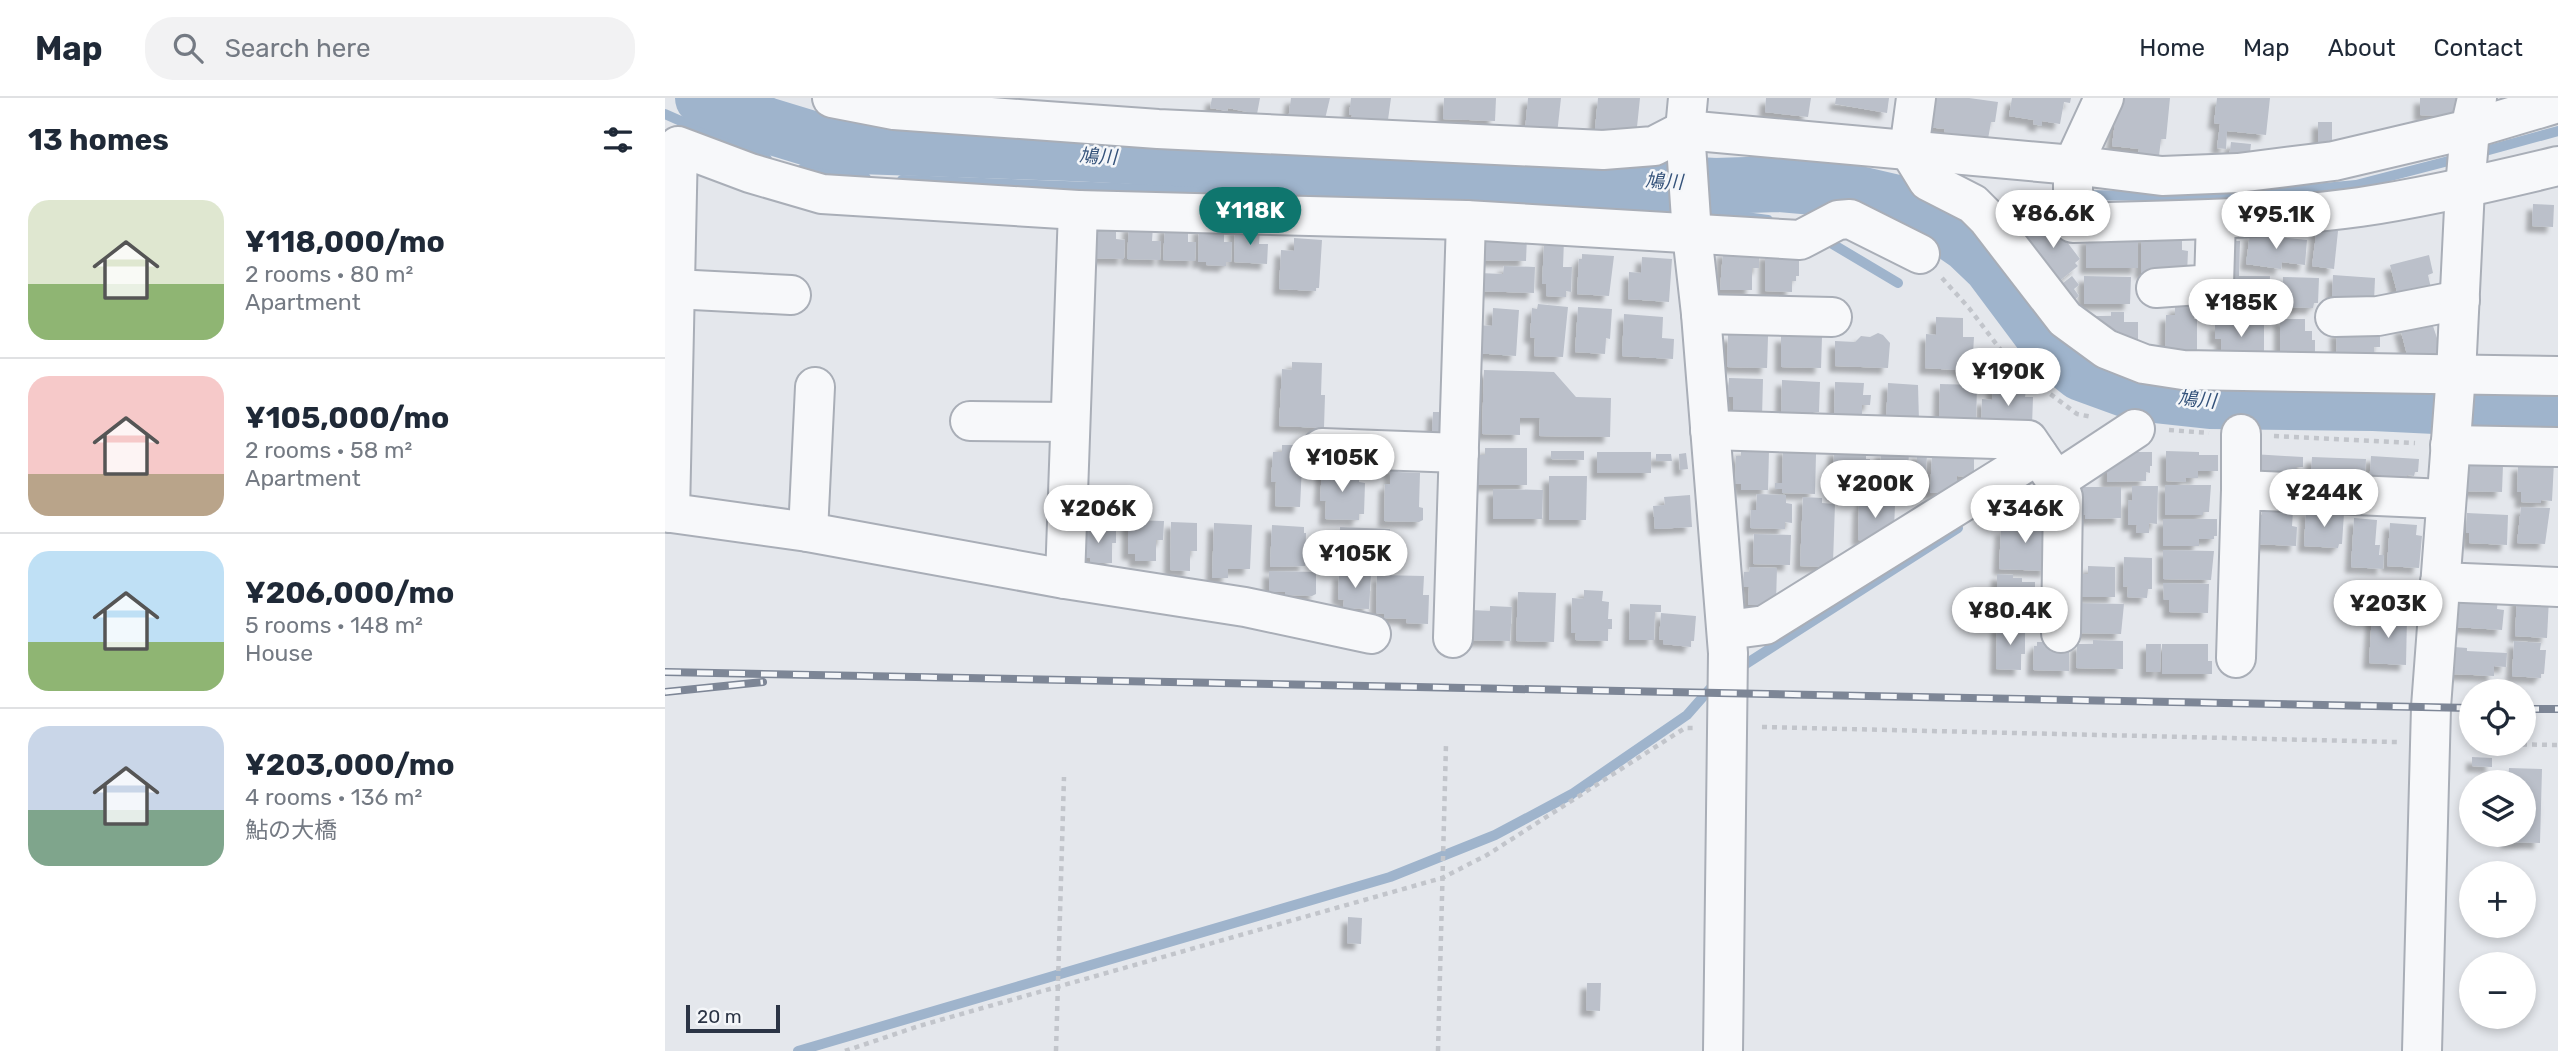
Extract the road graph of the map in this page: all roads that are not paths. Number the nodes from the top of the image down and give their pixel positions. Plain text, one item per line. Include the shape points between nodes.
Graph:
1 (832, 98) edge
2 (1916, 98) edge
3 (2104, 98) edge
4 (2558, 103) edge
5 (1157, 113) edge
6 (1687, 129) edge
7 (672, 143) edge
8 (2469, 147) edge
9 (1909, 150) junction
10 (2558, 166) edge
11 (2073, 189) junction
12 (1078, 210) junction
13 (2215, 219) junction
14 (1466, 220) junction
15 (1692, 228) junction
16 (1920, 254) road end
17 (2157, 288) dead end
18 (674, 289) junction
19 (791, 295) dead end
20 (2460, 300) junction
21 (1701, 314) junction
22 (1832, 317) dead end
23 (2335, 317) dead end
24 (2558, 376) edge
25 (2456, 378) junction
26 (815, 387) dead end
27 (969, 421) dead end
28 (1070, 422) junction
29 (2135, 429) road end
30 (1710, 430) junction
31 (2241, 434) road end
32 (2451, 435) junction
33 (2558, 447) edge
34 (1322, 448) dead end
35 (1459, 453) junction
36 (2047, 468) junction
37 (2241, 491) junction
38 (2446, 499) junction
39 (668, 512) edge
40 (808, 532) junction
41 (1065, 579) junction
42 (2440, 582) junction
43 (2558, 587) edge
44 (1371, 634) dead end
45 (2061, 634) dead end
46 (1453, 638) dead end
47 (1728, 656) junction
48 (2236, 658) dead end
49 (1723, 1051) edge
50 (2422, 1051) edge

1 - 5 street via 894,110
2 - 9 street
3 - 11 street
4 - 8 street
5 - 6 street via 1603,150 1654,146
6 - 9 street
6 - 15 street
7 - 12 street via 822,194
7 - 18 street
8 - 10 street
8 - 11 street via 2238,173 2162,176
8 - 13 street via 2359,207
8 - 20 street
9 - 11 street
9 - 25 street via 1929,181 1973,204 2066,319 2106,349 2144,364 2183,370
11 - 13 street via 2073,223
12 - 14 street
12 - 28 street
13 - 17 street via 2214,284
14 - 15 street
14 - 35 street
15 - 16 street via 1815,232 1850,219
15 - 21 street
18 - 19 street
18 - 39 street
20 - 23 street via 2378,316
20 - 25 street
21 - 22 street
21 - 30 street
24 - 25 street
25 - 32 street
26 - 40 street
27 - 28 street
28 - 41 street
29 - 36 street
30 - 36 street via 2028,440
30 - 47 street
31 - 37 street
32 - 33 street
32 - 38 street
34 - 35 street
35 - 46 street
36 - 45 street via 2063,497
36 - 47 street via 1765,625
37 - 38 street
37 - 48 street
38 - 42 street
39 - 40 street
40 - 41 street
41 - 44 street via 1245,607
42 - 43 street
42 - 50 street via 2430,743
47 - 49 street

